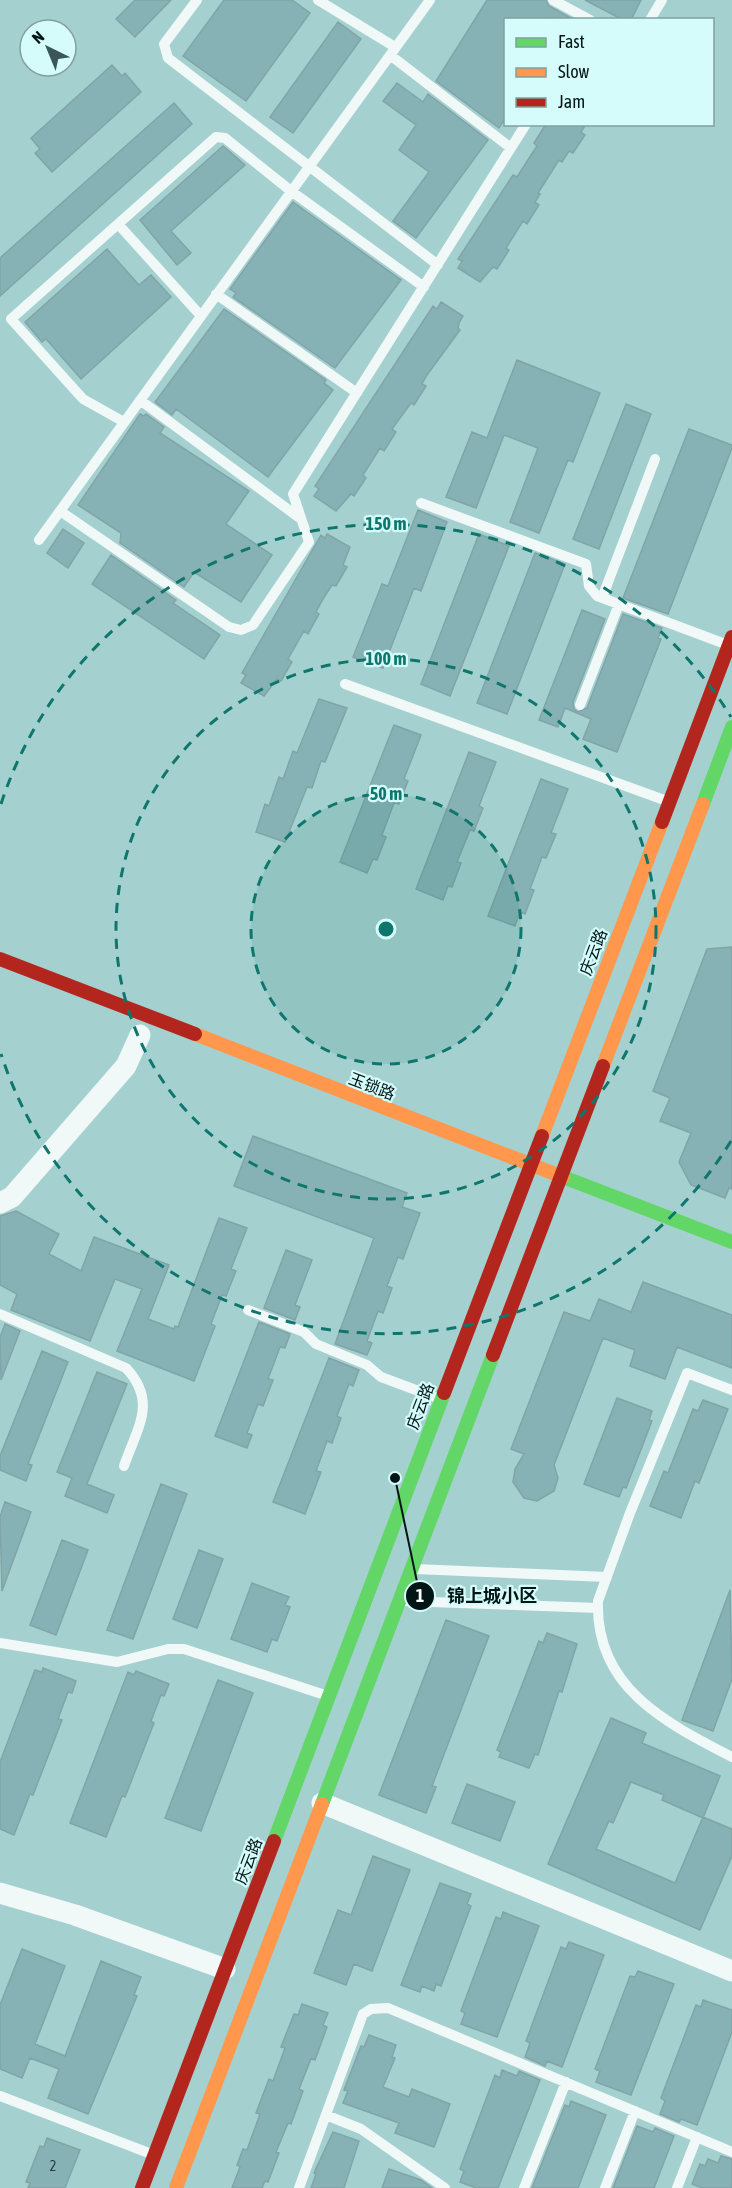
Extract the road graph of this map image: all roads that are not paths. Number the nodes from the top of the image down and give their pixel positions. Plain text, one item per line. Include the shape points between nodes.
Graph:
1 (198, 0) edge
2 (318, 0) edge
3 (430, 0) edge
4 (553, 0) edge
5 (662, 0) edge
6 (586, 18) edge
7 (651, 18) edge
8 (392, 51) junction
9 (525, 126) edge
10 (511, 148) junction
11 (308, 167) junction
12 (291, 191) junction
13 (118, 224) junction
14 (438, 265) junction
15 (424, 287) junction
16 (216, 294) junction
17 (201, 316) junction
18 (357, 393) junction
19 (140, 400) junction
20 (124, 422) junction
21 (655, 459) dead end
22 (421, 503) dead end
23 (60, 511) junction
24 (302, 520) junction
25 (39, 540) dead end
26 (602, 597) junction
27 (619, 604) junction
28 (730, 641) edge
29 (345, 684) dead end
30 (580, 705) dead end
31 (732, 727) edge
32 (669, 801) junction
33 (0, 959) edge
34 (140, 1035) dead end
35 (530, 1164) junction
36 (560, 1176) junction
37 (538, 1189) junction
38 (0, 1203) edge
39 (732, 1242) edge
40 (248, 1310) dead end
41 (0, 1314) edge
42 (732, 1390) edge
43 (440, 1399) junction
44 (124, 1466) dead end
45 (410, 1569) junction
46 (607, 1577) junction
47 (399, 1600) junction
48 (598, 1608) junction
49 (0, 1643) edge
50 (328, 1696) junction
51 (732, 1756) edge
52 (322, 1803) junction
53 (0, 1893) edge
54 (225, 1969) junction
55 (732, 1971) edge
56 (566, 2082) junction
57 (0, 2096) edge
58 (635, 2111) junction
59 (326, 2115) junction
60 (697, 2137) junction
61 (732, 2152) edge
62 (154, 2155) junction
63 (142, 2188) edge
64 (176, 2188) edge
65 (298, 2188) edge
66 (445, 2188) edge
67 (524, 2188) edge
68 (605, 2188) edge
69 (677, 2188) edge

1 - 11 lane via 164,44 168,58
2 - 8 lane
3 - 8 lane
4 - 6 lane
5 - 7 lane
8 - 10 lane
8 - 11 lane
9 - 10 lane
10 - 14 lane
11 - 12 lane
11 - 14 lane
12 - 13 lane via 225,138 216,137
12 - 15 lane
12 - 16 lane
13 - 17 lane
13 - 20 lane via 11,319 83,399
14 - 15 lane
15 - 18 lane
16 - 17 lane
16 - 18 lane
17 - 19 lane
18 - 24 lane via 293,494
19 - 20 lane
19 - 24 lane
20 - 23 lane
21 - 26 lane
22 - 26 lane via 585,564 589,586
23 - 24 lane via 229,627 241,630 253,625 309,542
23 - 25 lane
26 - 27 lane
27 - 28 lane
27 - 30 lane
28 - 32 main road, 庆云路
29 - 32 lane
31 - 36 main road, 庆云路
32 - 35 main road, 庆云路
33 - 35 main road, 玉锁路
34 - 38 street via 126,1066 12,1197
35 - 36 main road, 玉锁路
35 - 37 main road, 庆云路
36 - 37 main road, 庆云路
36 - 39 main road, 玉锁路
37 - 43 main road, 庆云路
37 - 45 main road, 庆云路
40 - 43 lane via 304,1332 316,1344 367,1365 381,1377
41 - 44 lane via 126,1368 131,1374 141,1389 145,1407
42 - 46 lane via 687,1373
43 - 50 main road, 庆云路
45 - 46 lane
45 - 47 main road, 庆云路
46 - 48 lane
47 - 48 lane
47 - 52 main road, 庆云路
48 - 51 lane via 605,1653 626,1687 673,1725
49 - 50 lane via 117,1662 168,1649 184,1649
50 - 54 main road, 庆云路
52 - 55 street
52 - 64 main road, 庆云路
53 - 54 street via 75,1915
54 - 62 main road, 庆云路
56 - 58 lane
56 - 59 lane via 388,2008 371,2009 363,2014
56 - 67 lane
57 - 62 lane
58 - 60 lane
58 - 68 lane
59 - 65 lane
59 - 66 lane via 361,2129
60 - 61 lane
60 - 69 lane
62 - 63 main road, 庆云路

